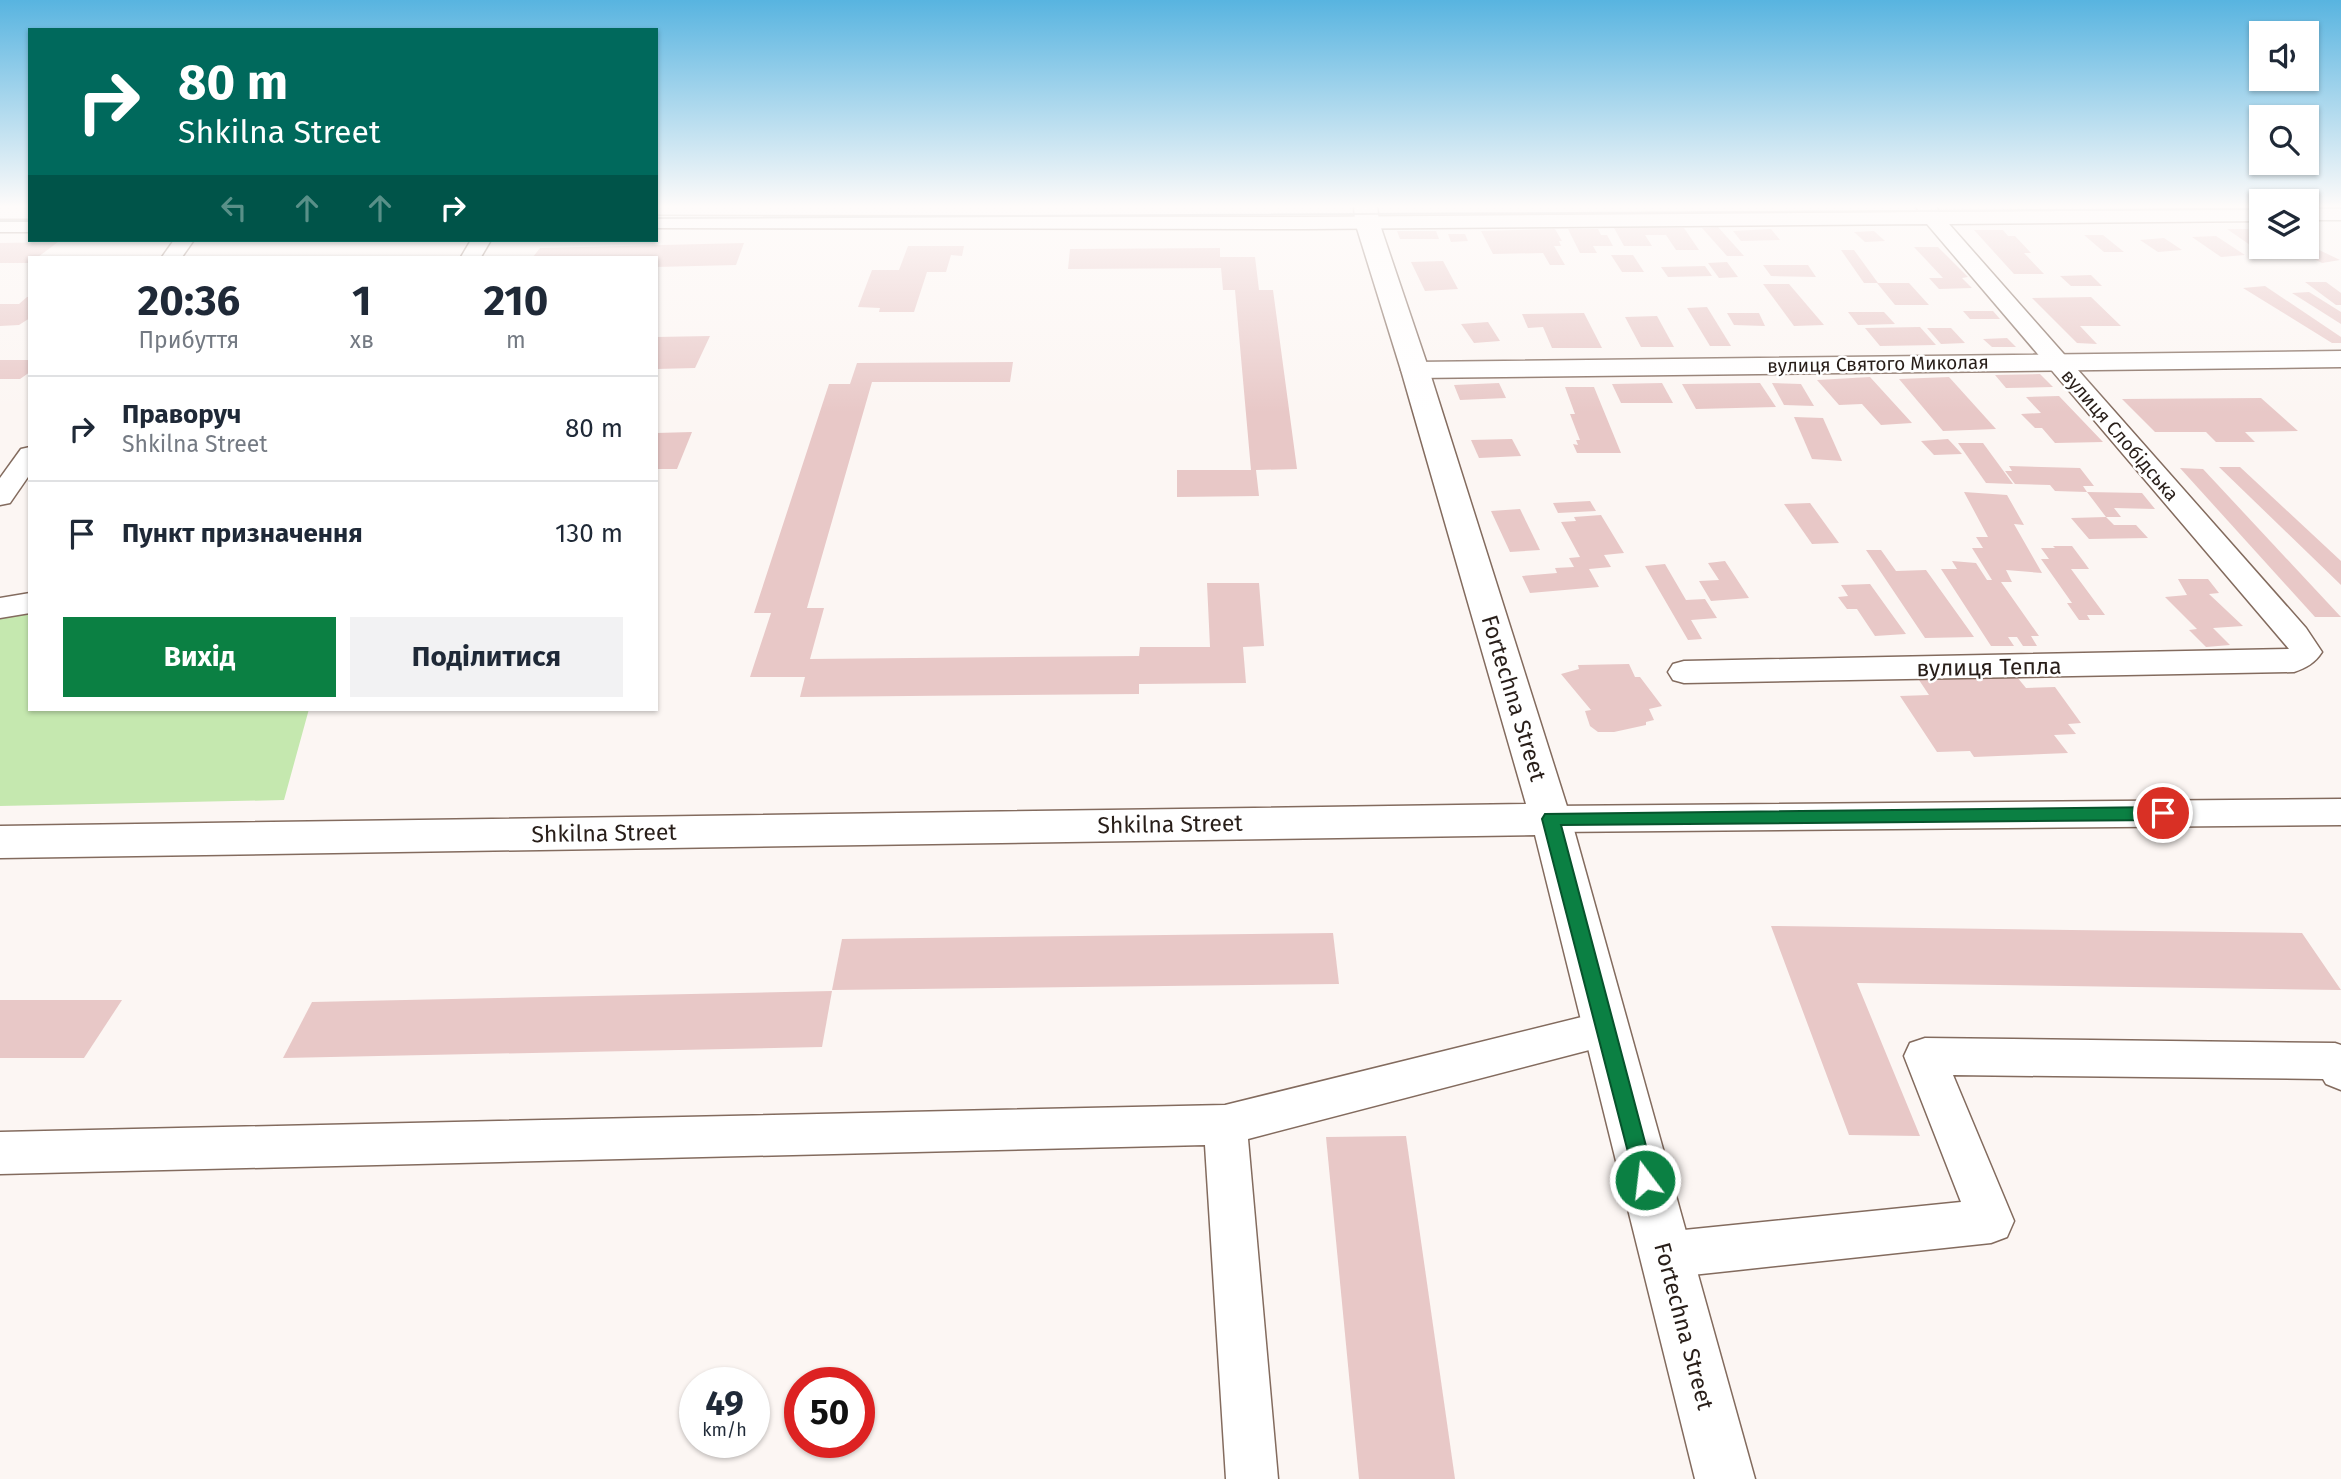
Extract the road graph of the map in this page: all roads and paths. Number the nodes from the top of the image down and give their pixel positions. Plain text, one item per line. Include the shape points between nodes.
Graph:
1 (1386, 275) edge
2 (1982, 275) edge
3 (2341, 359) edge
4 (2056, 362) junction
5 (1415, 370) junction
6 (28, 458) edge
7 (0, 496) edge
8 (28, 603) edge
9 (0, 608) edge
10 (2294, 661) joint
11 (1684, 672) dead end
12 (2341, 812) edge
13 (1551, 819) junction
14 (0, 842) edge
15 (1605, 1029) junction
16 (2341, 1071) edge
17 (1224, 1125) junction
18 (0, 1153) edge
19 (1664, 1255) junction
20 (1252, 1479) edge
21 (1725, 1479) edge

1 - 5 main road, Fortechna Street
2 - 4 street, вулиця Слобідська
3 - 4 main road, вулиця Святого Миколая
4 - 5 main road, вулиця Святого Миколая
4 - 10 street, вулиця Слобідська via 2295,635 2306,652
5 - 13 main road, Fortechna Street
6 - 7 street
8 - 9 street
10 - 11 street, вулиця Тепла
12 - 13 street, Shkilna Street
13 - 14 main road, Shkilna Street
13 - 15 main road, Fortechna Street
15 - 17 street
15 - 19 main road, Fortechna Street
16 - 19 street via 2335,1061 1925,1056 1991,1221
17 - 18 street
17 - 20 street
19 - 21 main road, Fortechna Street

